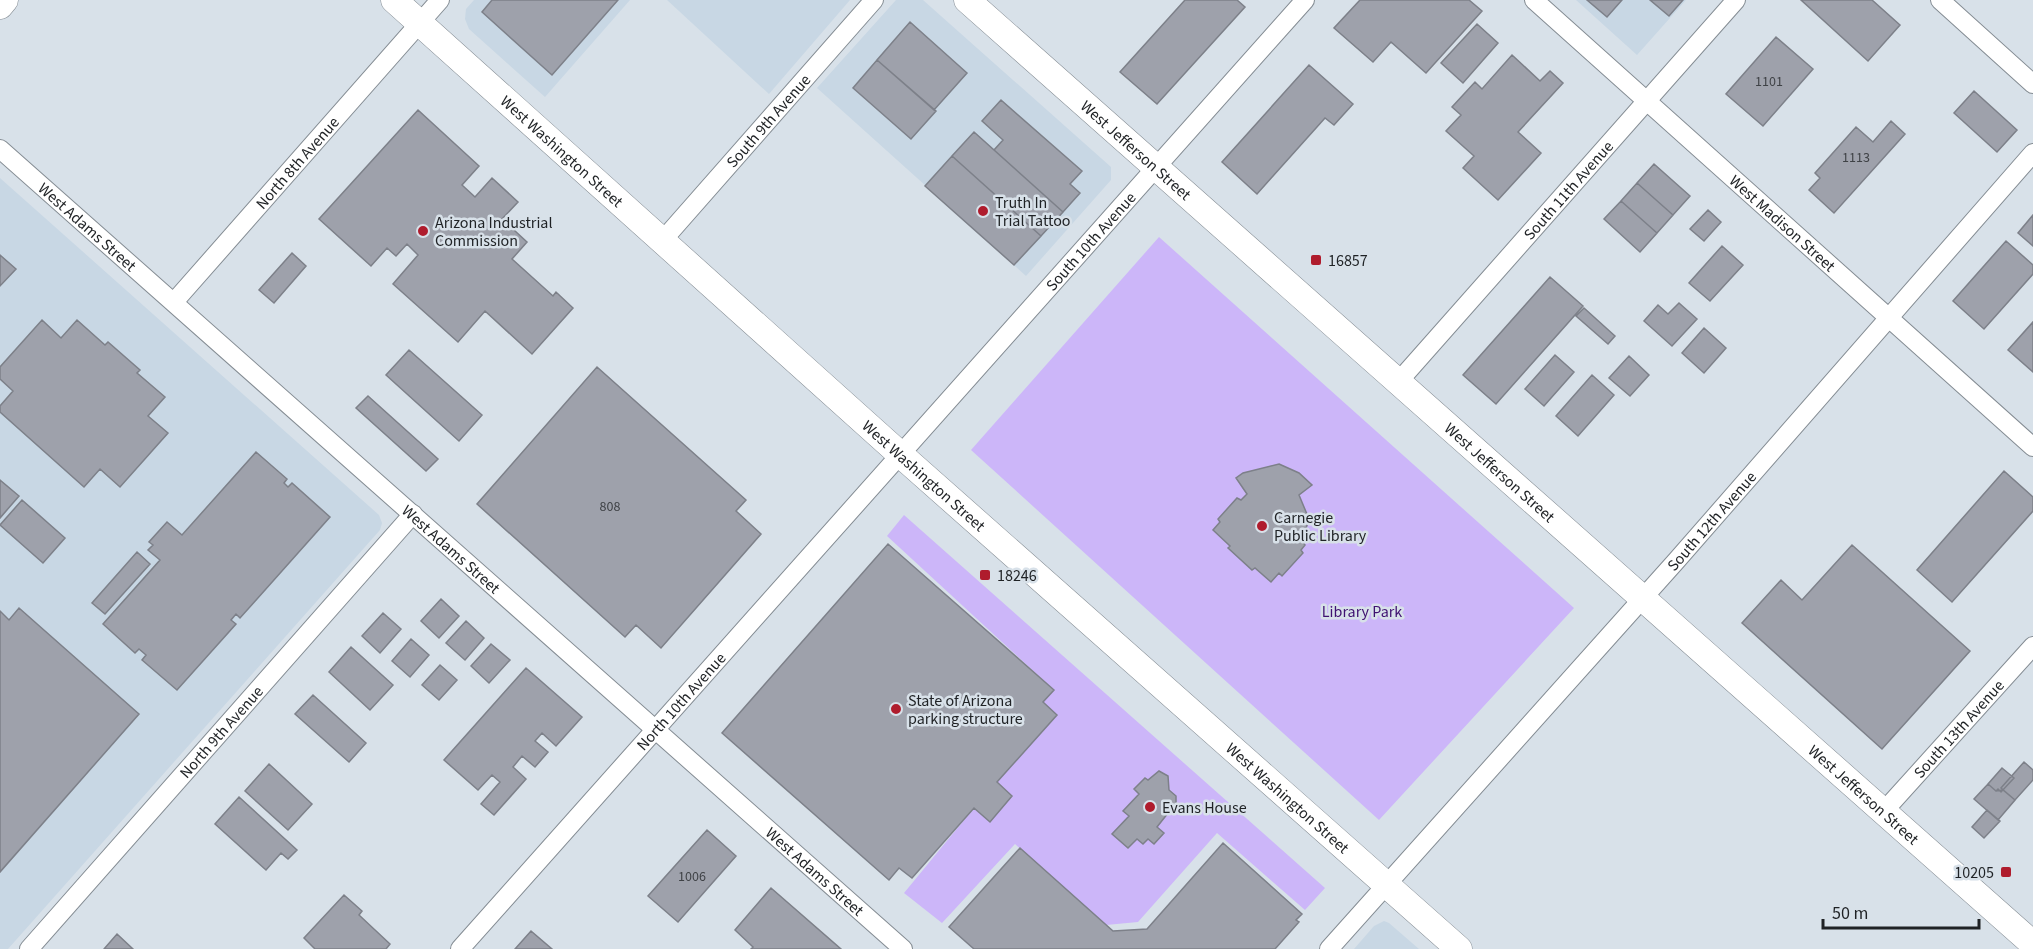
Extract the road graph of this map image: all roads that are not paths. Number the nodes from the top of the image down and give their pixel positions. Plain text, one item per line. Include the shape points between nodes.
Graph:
1 (5, 0) edge
2 (394, 0) edge
3 (440, 0) edge
4 (874, 0) edge
5 (967, 0) edge
6 (1305, 0) edge
7 (1534, 0) edge
8 (1736, 0) edge
9 (1941, 0) edge
10 (0, 6) edge
11 (421, 24) junction
12 (2033, 84) edge
13 (1647, 99) junction
14 (0, 149) edge
15 (2033, 153) edge
16 (1156, 166) junction
17 (663, 240) junction
18 (174, 303) junction
19 (1887, 317) junction
20 (1399, 381) junction
21 (2033, 447) edge
22 (902, 456) junction
23 (413, 514) junction
24 (1642, 598) junction
25 (2033, 646) edge
26 (655, 729) junction
27 (1884, 811) junction
28 (1386, 886) junction
29 (2033, 944) edge
30 (901, 948) edge
31 (29, 949) edge
32 (460, 949) edge
33 (1329, 949) edge
34 (1459, 949) edge

1 - 10 main road
2 - 11 main road, West Washington Street
3 - 11 street, North 8th Avenue
4 - 17 street, South 9th Avenue
5 - 16 main road, West Jefferson Street
6 - 16 street, South 10th Avenue
7 - 13 street, West Madison Street
8 - 13 street, South 11th Avenue
9 - 12 street
11 - 17 main road, West Washington Street
11 - 18 street, North 8th Avenue
13 - 19 street, West Madison Street
13 - 20 street, South 11th Avenue
14 - 18 street, West Adams Street
15 - 19 street, South 12th Avenue
16 - 20 main road, West Jefferson Street
16 - 22 street, South 10th Avenue
17 - 22 main road, West Washington Street
18 - 23 street, West Adams Street
19 - 21 street, West Madison Street
19 - 24 street, South 12th Avenue
20 - 24 main road, West Jefferson Street
22 - 26 street, North 10th Avenue
22 - 28 main road, West Washington Street
23 - 26 street, West Adams Street
23 - 31 street, North 9th Avenue
24 - 27 main road, West Jefferson Street
24 - 28 street, South 12th Avenue
25 - 27 street, South 13th Avenue
26 - 30 street, West Adams Street
26 - 32 street, North 10th Avenue
27 - 29 main road, West Jefferson Street
28 - 33 street, South 12th Avenue
28 - 34 main road, West Washington Street

